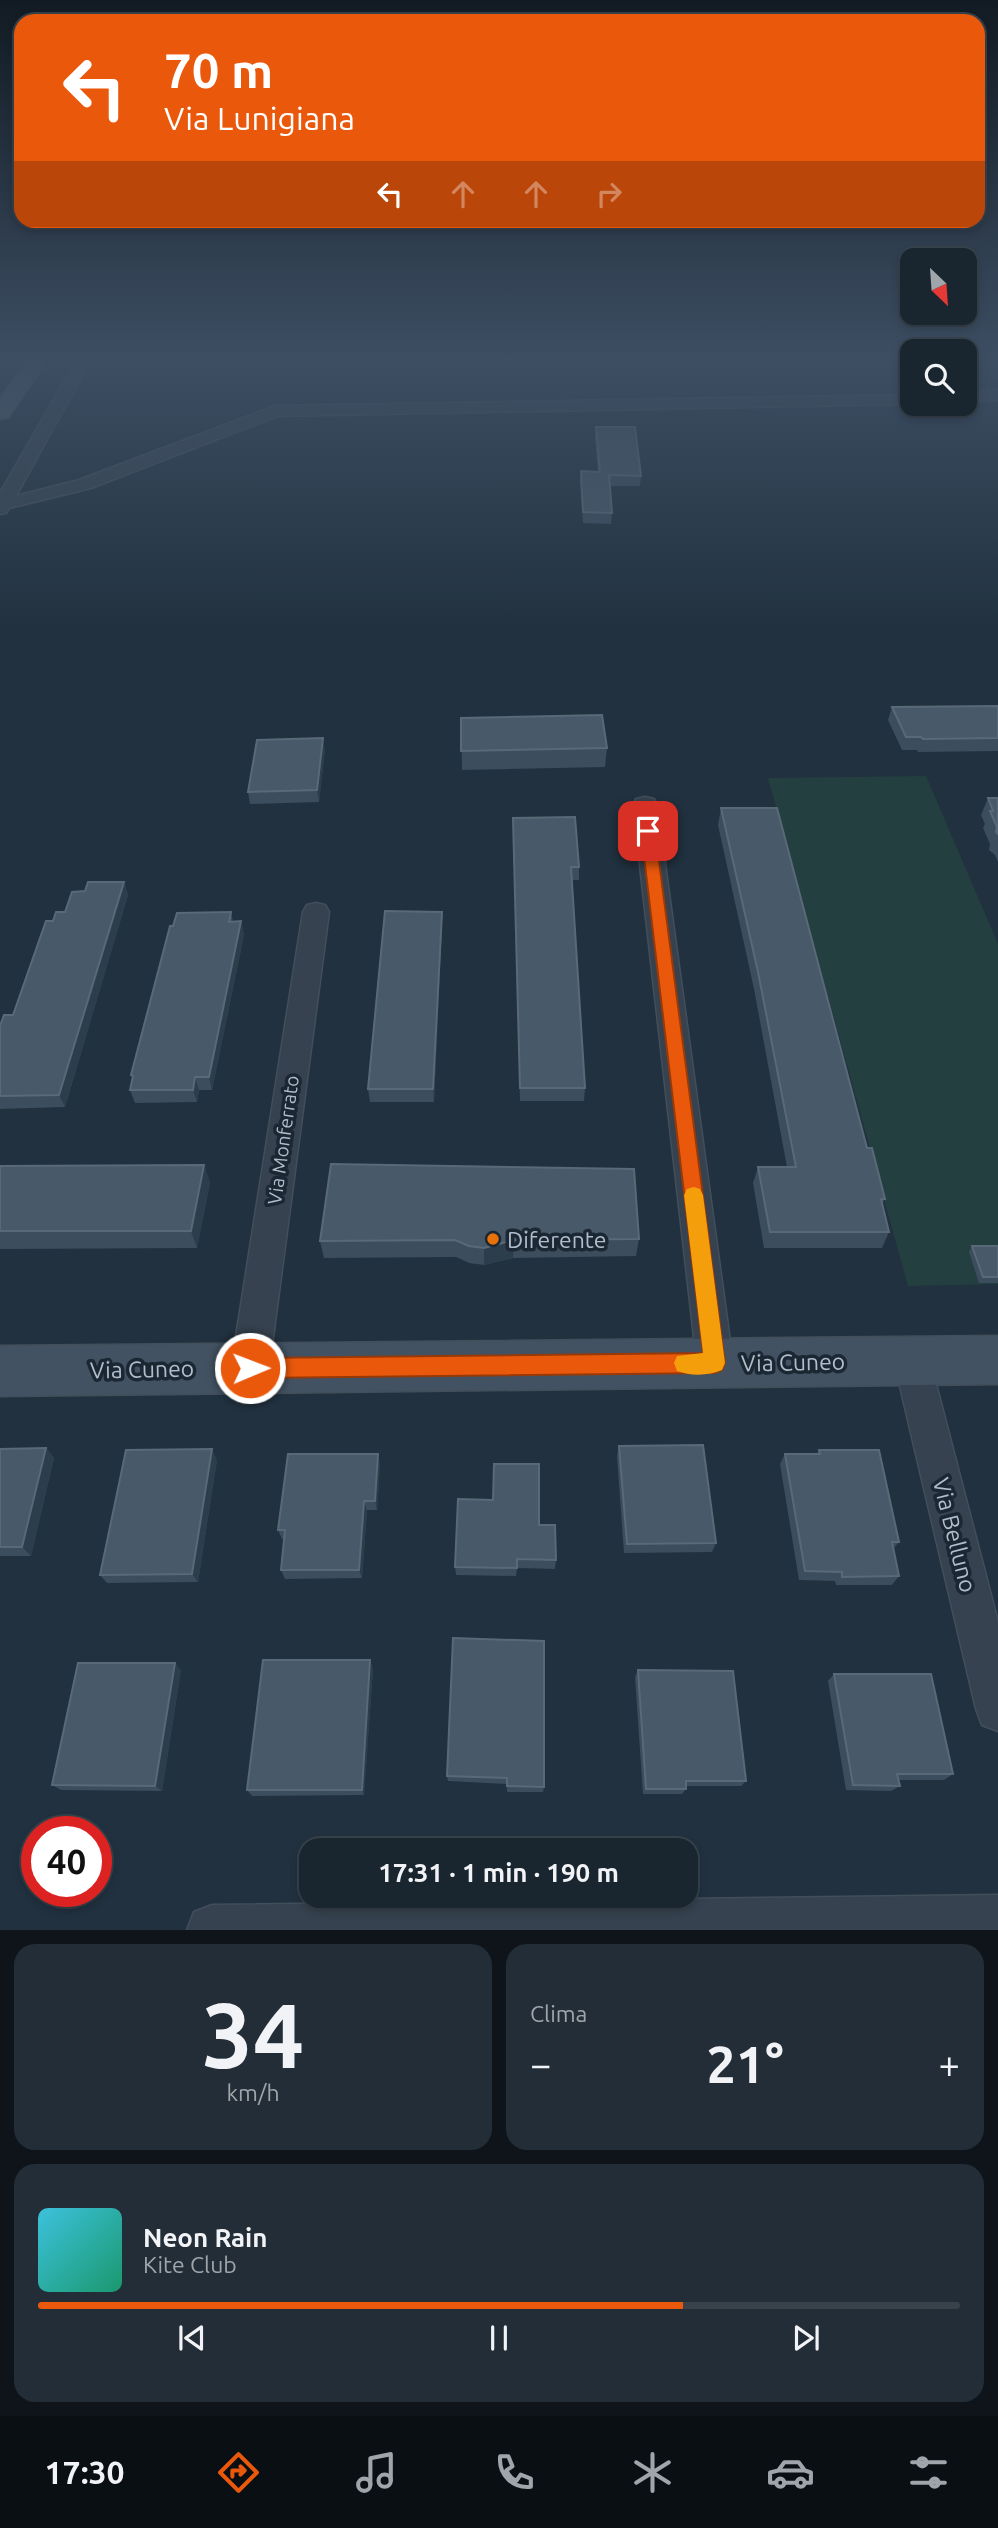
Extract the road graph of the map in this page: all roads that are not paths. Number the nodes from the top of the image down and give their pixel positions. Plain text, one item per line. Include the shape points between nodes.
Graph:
1 (33, 451) edge
2 (171, 451) edge
3 (2, 507) edge
4 (645, 805) dead end
5 (316, 912) dead end
6 (998, 1360) edge
7 (912, 1361) junction
8 (715, 1363) junction
9 (250, 1368) junction
10 (0, 1371) edge
11 (998, 1709) edge
12 (998, 1920) edge
13 (212, 1930) edge

1 - 3 street
2 - 3 street via 85,484
4 - 8 street
5 - 9 street, Via Monferrato
6 - 7 street, Via Cuneo
7 - 8 street, Via Cuneo
7 - 11 street, Via Belluno
8 - 9 street, Via Cuneo
9 - 10 street, Via Cuneo
12 - 13 street

